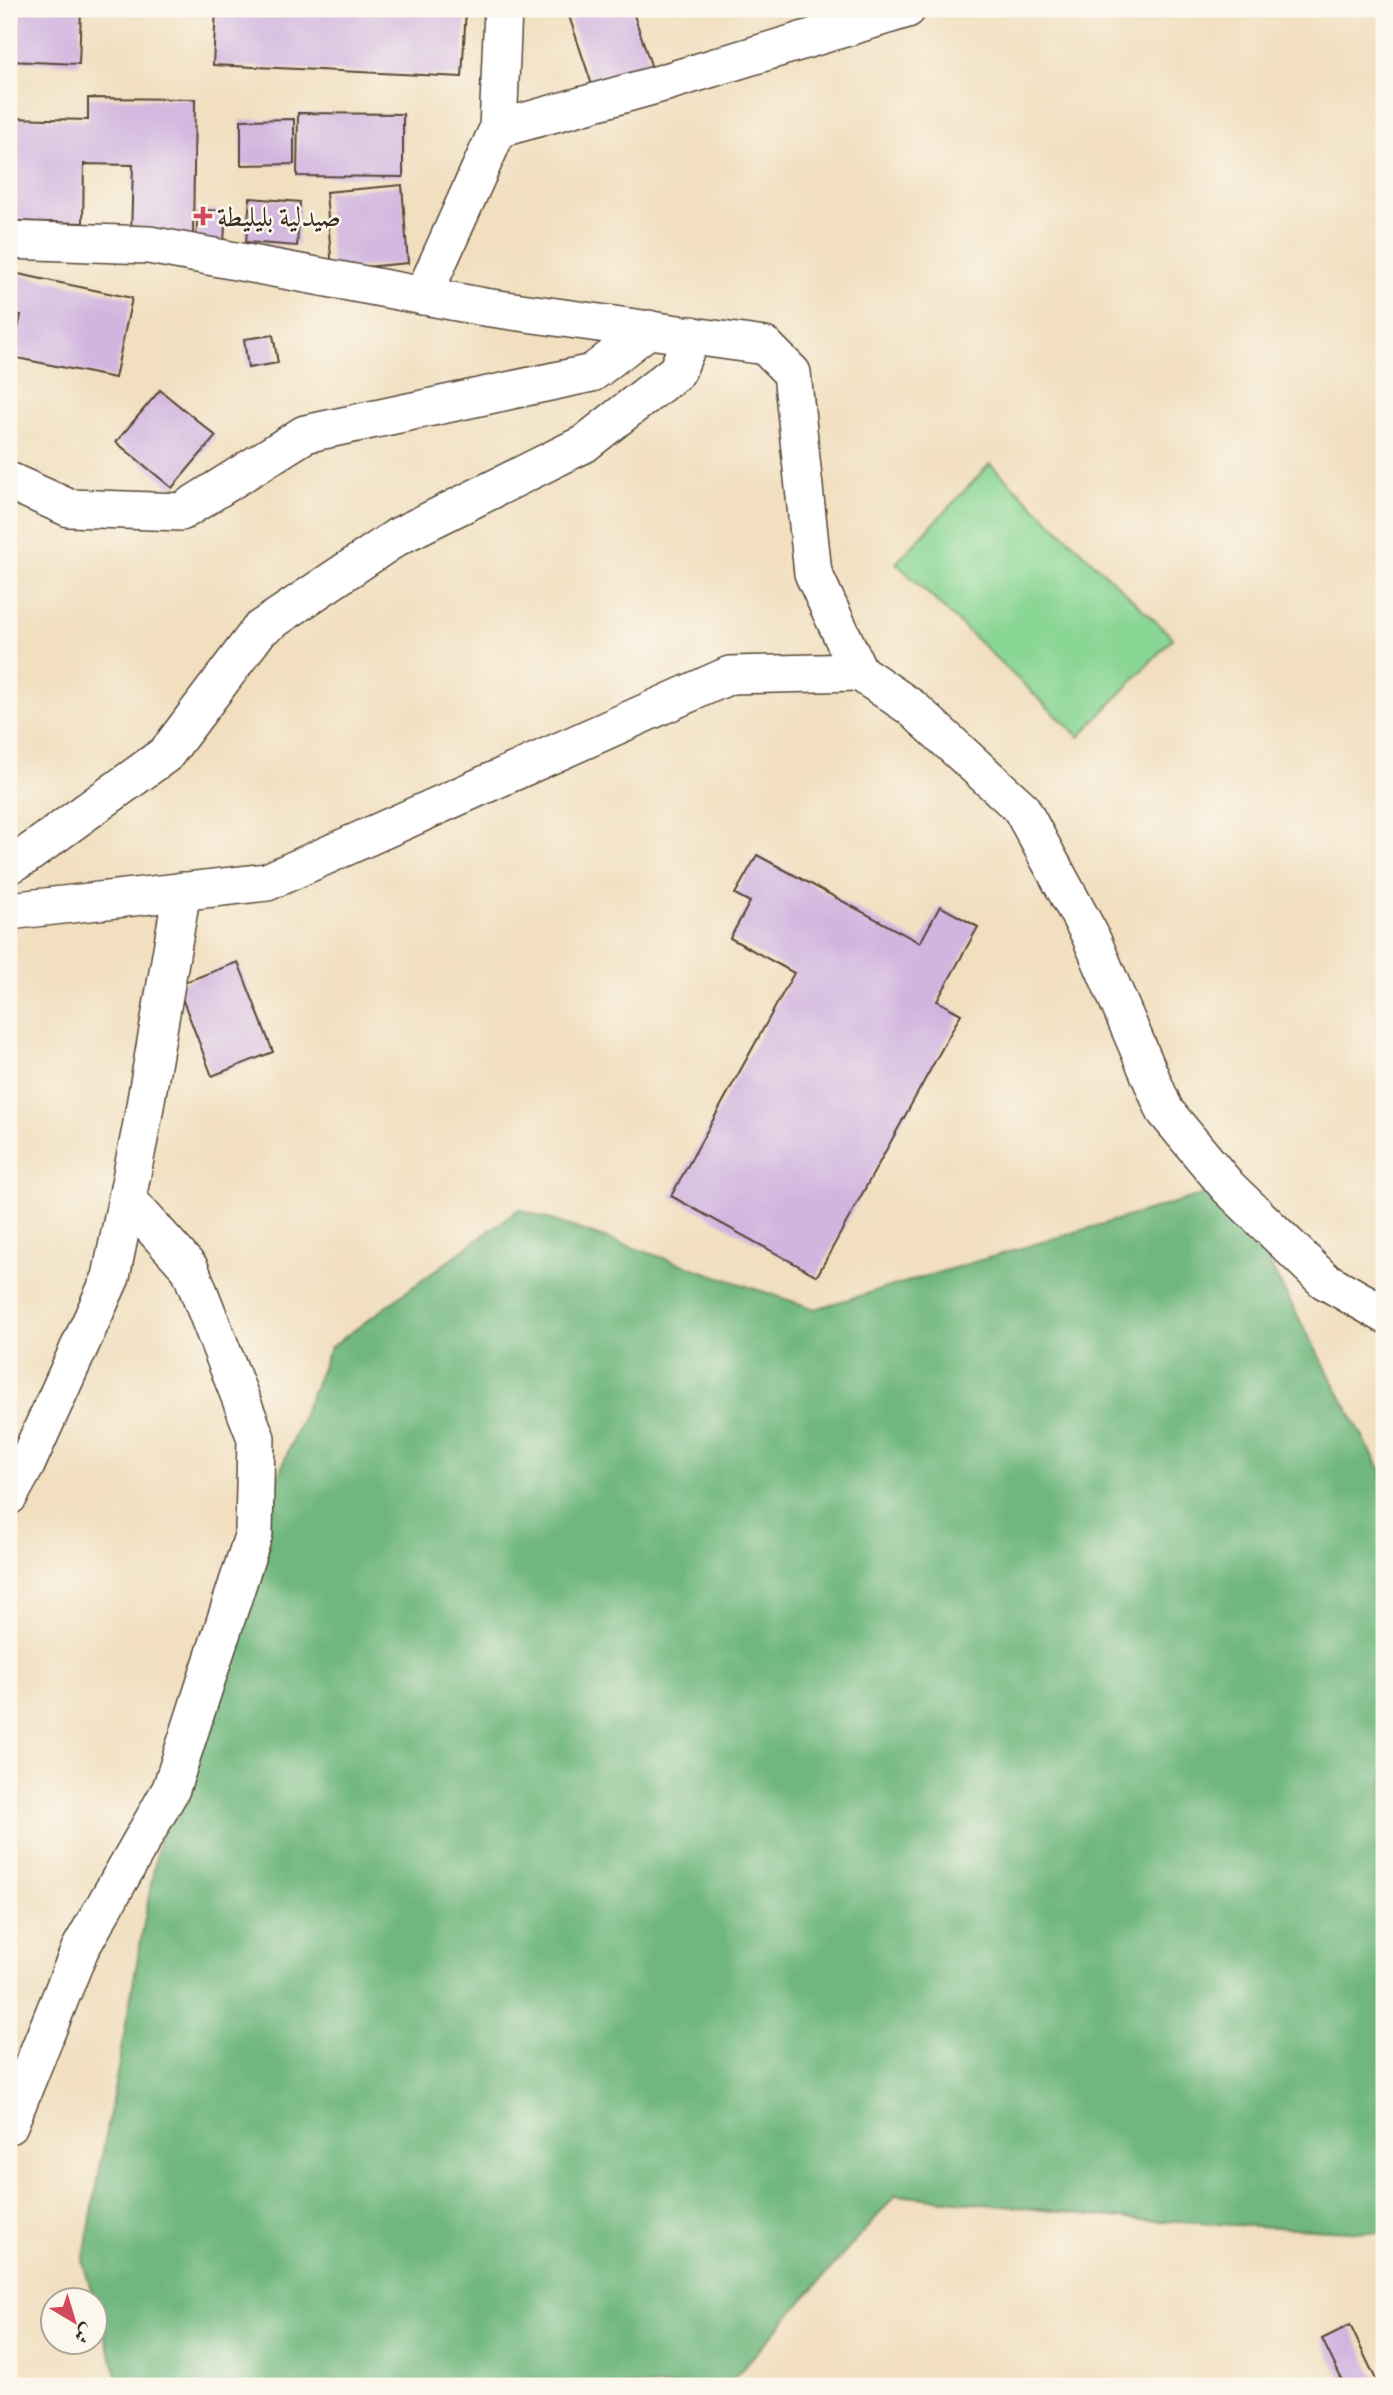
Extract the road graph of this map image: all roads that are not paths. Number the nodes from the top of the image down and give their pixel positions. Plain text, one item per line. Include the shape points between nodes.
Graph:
1 (503, 9) edge
2 (907, 9) edge
3 (498, 129) junction
4 (9, 240) edge
5 (423, 296) junction
6 (649, 330) junction
7 (692, 335) junction
8 (9, 481) edge
9 (859, 672) junction
10 (9, 865) edge
11 (182, 891) junction
12 (9, 911) edge
13 (127, 1199) junction
14 (1384, 1314) edge
15 (9, 1496) edge
16 (9, 2124) edge

1 - 3 street
2 - 3 street
3 - 5 street
4 - 5 street via 149,245
5 - 6 street
6 - 7 street
6 - 8 street via 592,373 305,434 181,512 69,508
7 - 9 street via 765,346 792,373 813,573
7 - 10 street via 677,371 584,444 397,537 260,629 166,754
9 - 11 street via 730,675 267,881
9 - 14 street via 912,708 1021,808 1090,936 1165,1111 1228,1186 1324,1280
11 - 12 street
11 - 13 street
13 - 15 street via 111,1277
13 - 16 street via 190,1269 256,1438 254,1533 171,1789 80,1949

